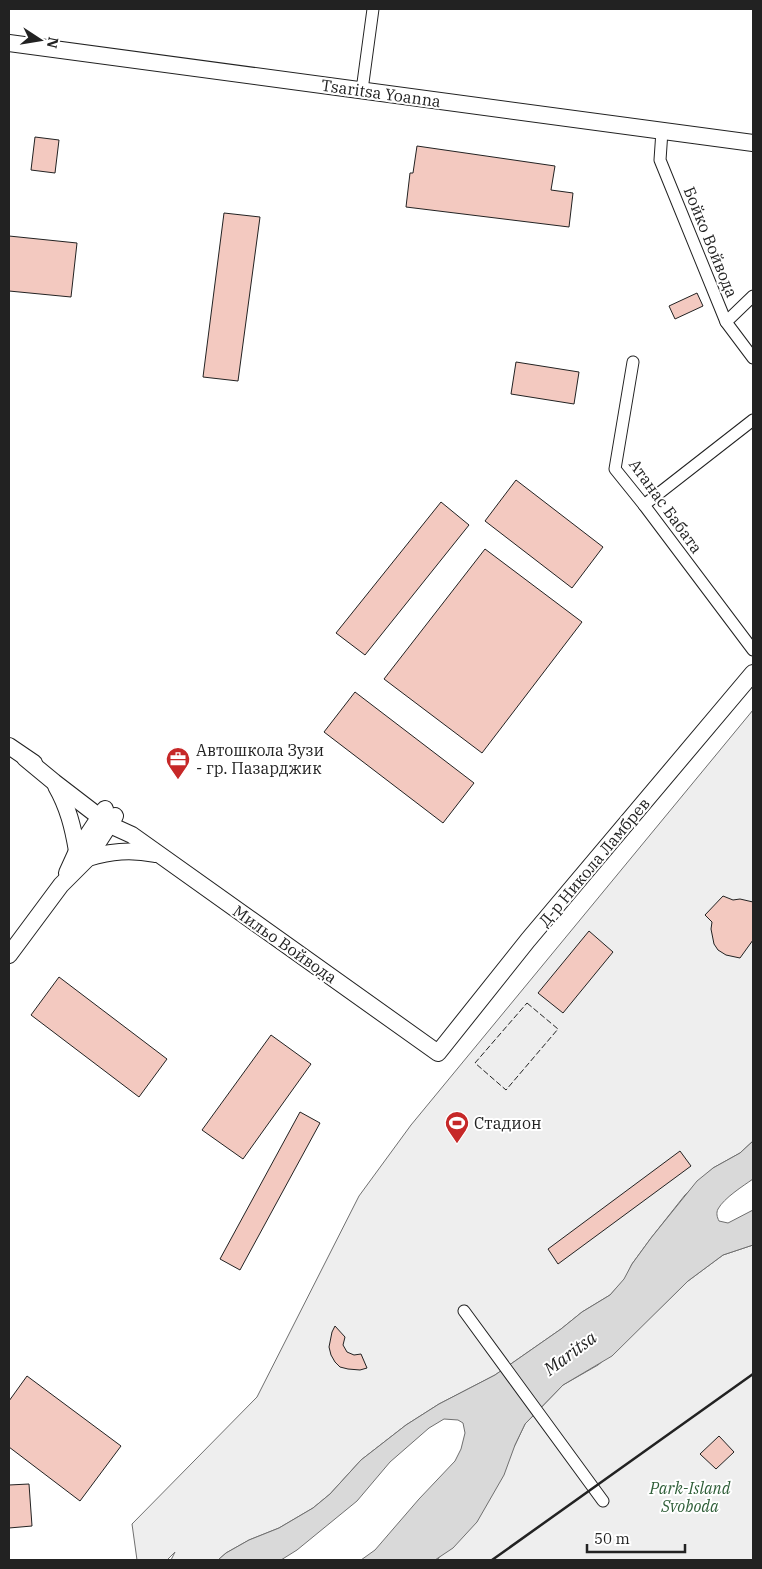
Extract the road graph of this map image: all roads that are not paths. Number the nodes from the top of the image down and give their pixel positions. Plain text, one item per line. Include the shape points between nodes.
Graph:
1 (373, 9) edge
2 (9, 43) edge
3 (362, 90) junction
4 (662, 131) junction
5 (753, 143) edge
6 (753, 296) edge
7 (726, 322) junction
8 (753, 358) edge
9 (633, 362) dead end
10 (753, 420) edge
11 (644, 505) junction
12 (753, 650) edge
13 (753, 673) edge
14 (9, 746) edge
15 (25, 758) junction
16 (54, 782) junction
17 (107, 816) junction
18 (82, 855) junction
19 (160, 855) junction
20 (9, 955) edge
21 (438, 1052) joint
22 (464, 1311) dead end
23 (603, 1501) dead end

1 - 3 street
2 - 3 street, Tsaritsa Yoanna
3 - 4 street, Tsaritsa Yoanna
4 - 5 street, Tsaritsa Yoanna
4 - 7 street, Бойко Войвода via 660,160
6 - 7 street
7 - 8 street, Бойко Войвода
9 - 11 street, Атанас Бабата via 615,469
10 - 11 street
11 - 12 street, Атанас Бабата
13 - 21 street, Д-р Никола Ламбрев
14 - 15 street, Мильо Войвода
15 - 16 street, Мильо Войвода
15 - 17 street, Мильо Войвода
16 - 17 street, Мильо Войвода
16 - 18 street via 68,809
17 - 18 street
17 - 19 street, Мильо Войвода
18 - 19 street via 120,850
18 - 20 street
19 - 21 street, Мильо Войвода
22 - 23 street

